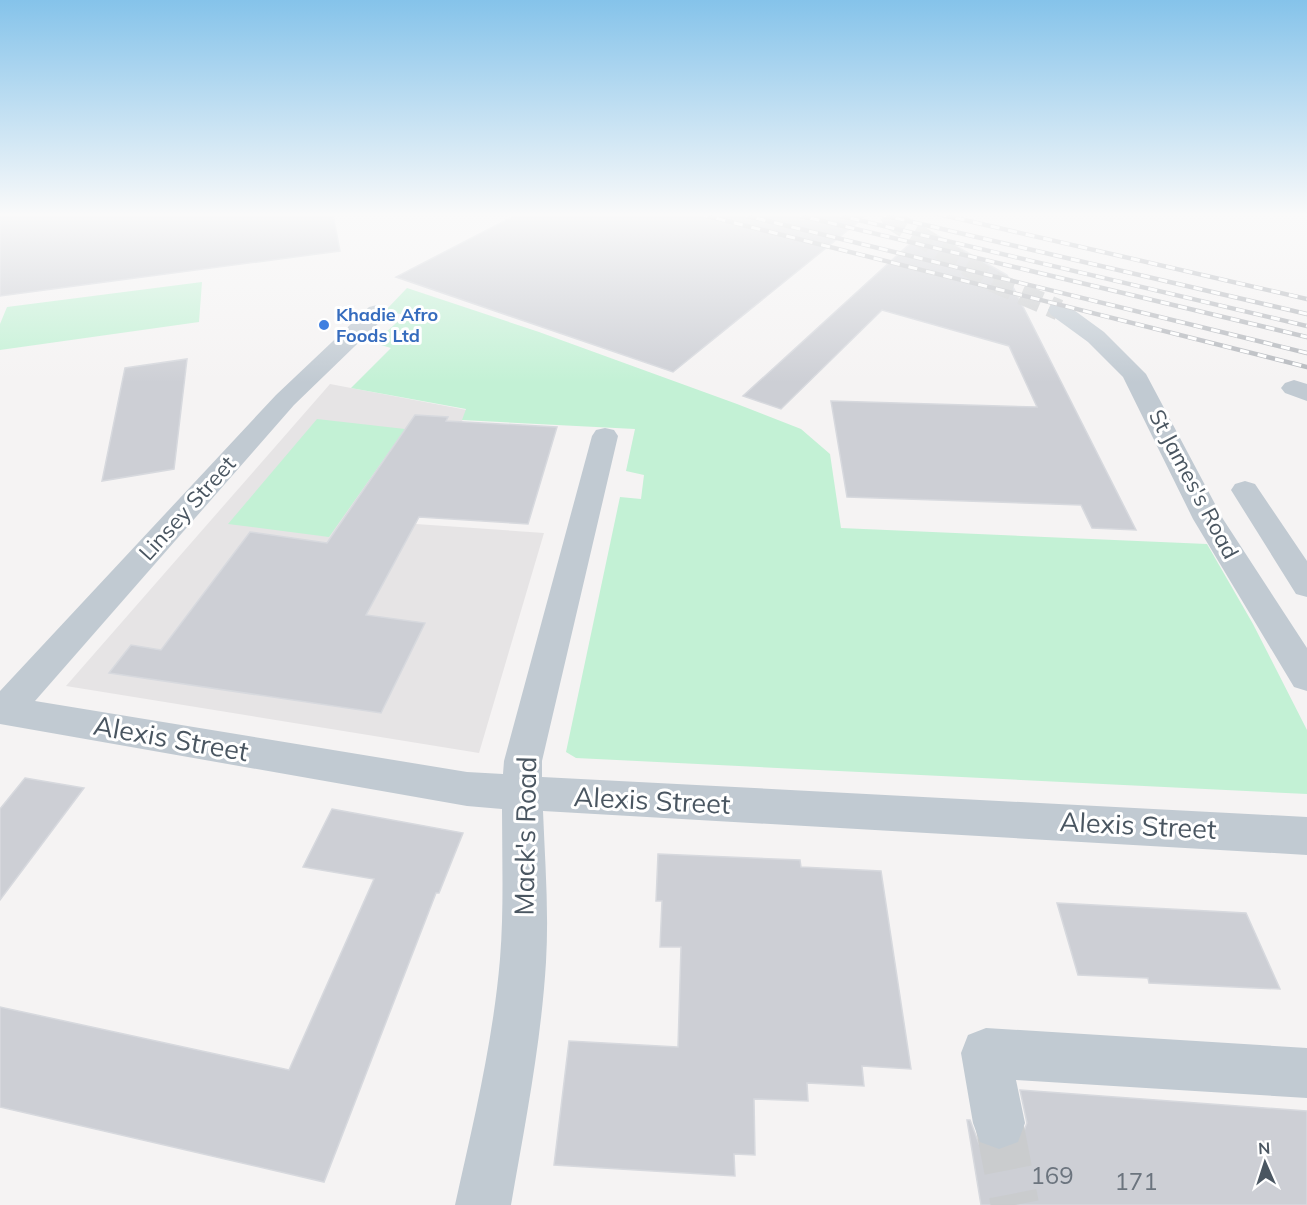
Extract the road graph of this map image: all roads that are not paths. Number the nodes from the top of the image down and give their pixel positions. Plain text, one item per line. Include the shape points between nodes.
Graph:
1 (1059, 310) tunnel mouth
2 (377, 312) dead end
3 (605, 436) dead end
4 (1245, 490) dead end
5 (1307, 586) edge
6 (1307, 677) edge
7 (4, 711) joint
8 (522, 793) junction
9 (1307, 836) edge
10 (1307, 1073) edge
11 (999, 1123) tunnel mouth
12 (483, 1205) edge

1 - 6 street, St James's Road via 1096,337 1134,374 1208,519
2 - 7 street, Linsey Street via 285,400
3 - 8 street, Mack's Road via 523,761
4 - 5 street
7 - 8 street, Alexis Street via 427,783
8 - 9 street, Alexis Street
8 - 12 street, Mack's Road via 522,970
10 - 11 street via 986,1053

